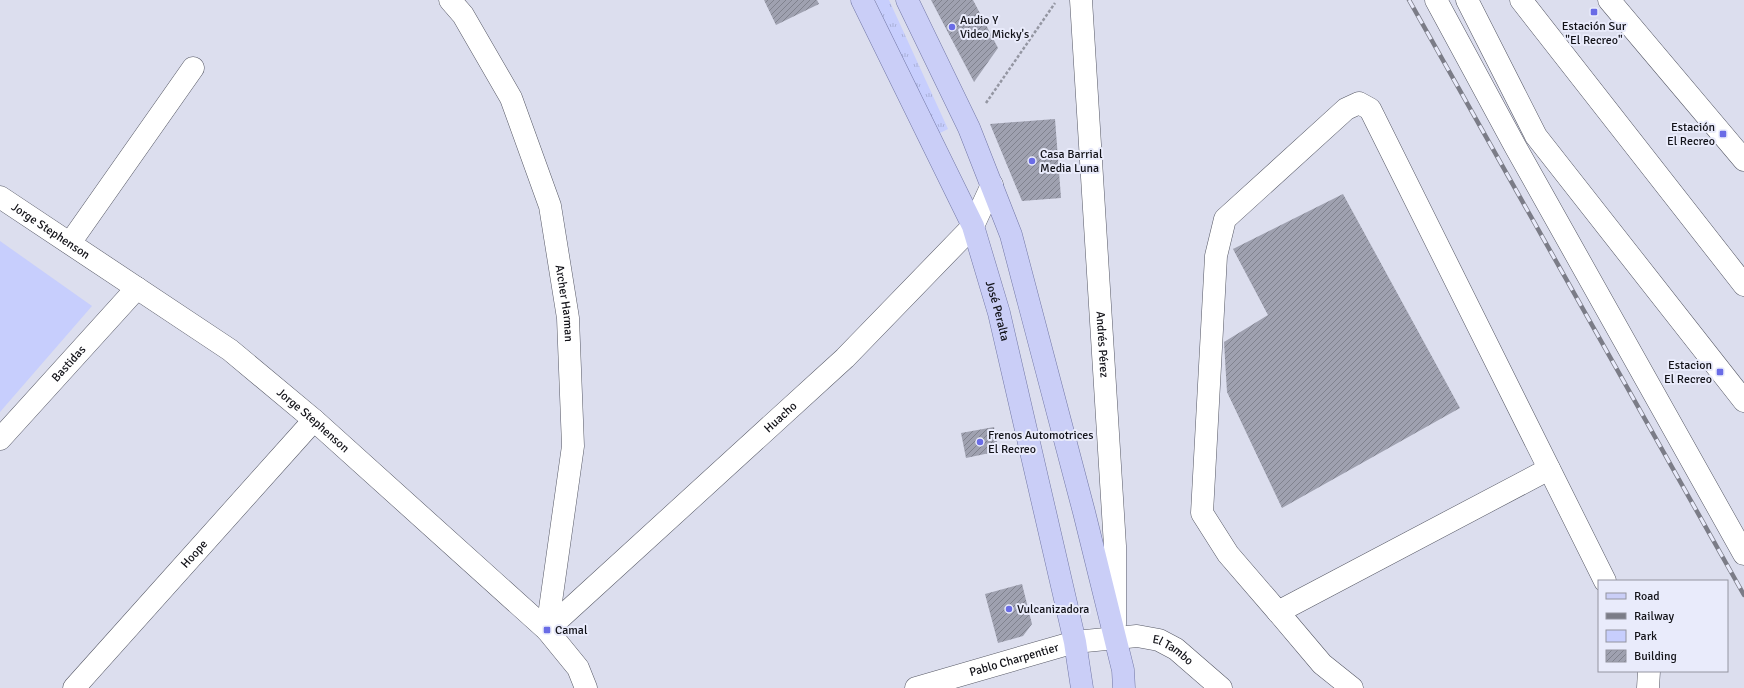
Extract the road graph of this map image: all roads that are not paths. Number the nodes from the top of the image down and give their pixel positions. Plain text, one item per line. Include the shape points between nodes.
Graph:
1 (450, 0) edge
2 (862, 0) edge
3 (907, 0) edge
4 (1081, 0) edge
5 (1436, 0) edge
6 (1467, 0) edge
7 (1521, 0) edge
8 (1609, 0) edge
9 (193, 68) dead end
10 (1744, 160) edge
11 (992, 185) junction
12 (0, 197) edge
13 (973, 226) junction
14 (70, 243) junction
15 (1744, 285) edge
16 (137, 288) junction
17 (1744, 401) edge
18 (314, 420) junction
19 (0, 439) edge
20 (1549, 469) junction
21 (1744, 554) edge
22 (1604, 580) edge
23 (1278, 612) junction
24 (546, 630) junction
25 (1115, 638) junction
26 (1075, 642) junction
27 (1649, 672) edge
28 (74, 688) edge
29 (586, 688) edge
30 (916, 688) edge
31 (1082, 688) edge
32 (1124, 688) edge
33 (1221, 688) edge
34 (1352, 688) edge
35 (1648, 688) edge

1 - 24 street, Archer Harman via 463,15 511,98 550,206 568,318 573,446
2 - 13 main road, José Peralta
3 - 11 main road via 969,128
4 - 25 street, Andrés Pérez via 1115,546
5 - 21 street
6 - 17 street via 1536,136
7 - 15 street
8 - 10 street
9 - 14 street
11 - 13 street, Huacho
11 - 25 main road via 1012,234
12 - 14 street, Jorge Stephenson
13 - 24 street, Huacho via 845,358
13 - 26 main road, José Peralta via 999,313
14 - 16 street, Jorge Stephenson
16 - 18 street, Jorge Stephenson via 230,350
16 - 19 street, Bastidas
18 - 24 street, Jorge Stephenson
18 - 28 street, Hoope
20 - 22 street
20 - 23 street
20 - 23 street via 1370,109 1359,103 1346,109 1225,219 1216,256 1202,513 1228,554
23 - 34 street via 1322,664
24 - 29 street, Jorge Stephenson via 578,668
25 - 26 street, Pablo Charpentier
25 - 32 main road, Andrés Pérez via 1123,670
25 - 33 street, El Tambo via 1137,636 1159,640 1176,649
26 - 30 street, Pablo Charpentier
26 - 31 main road
27 - 35 street

